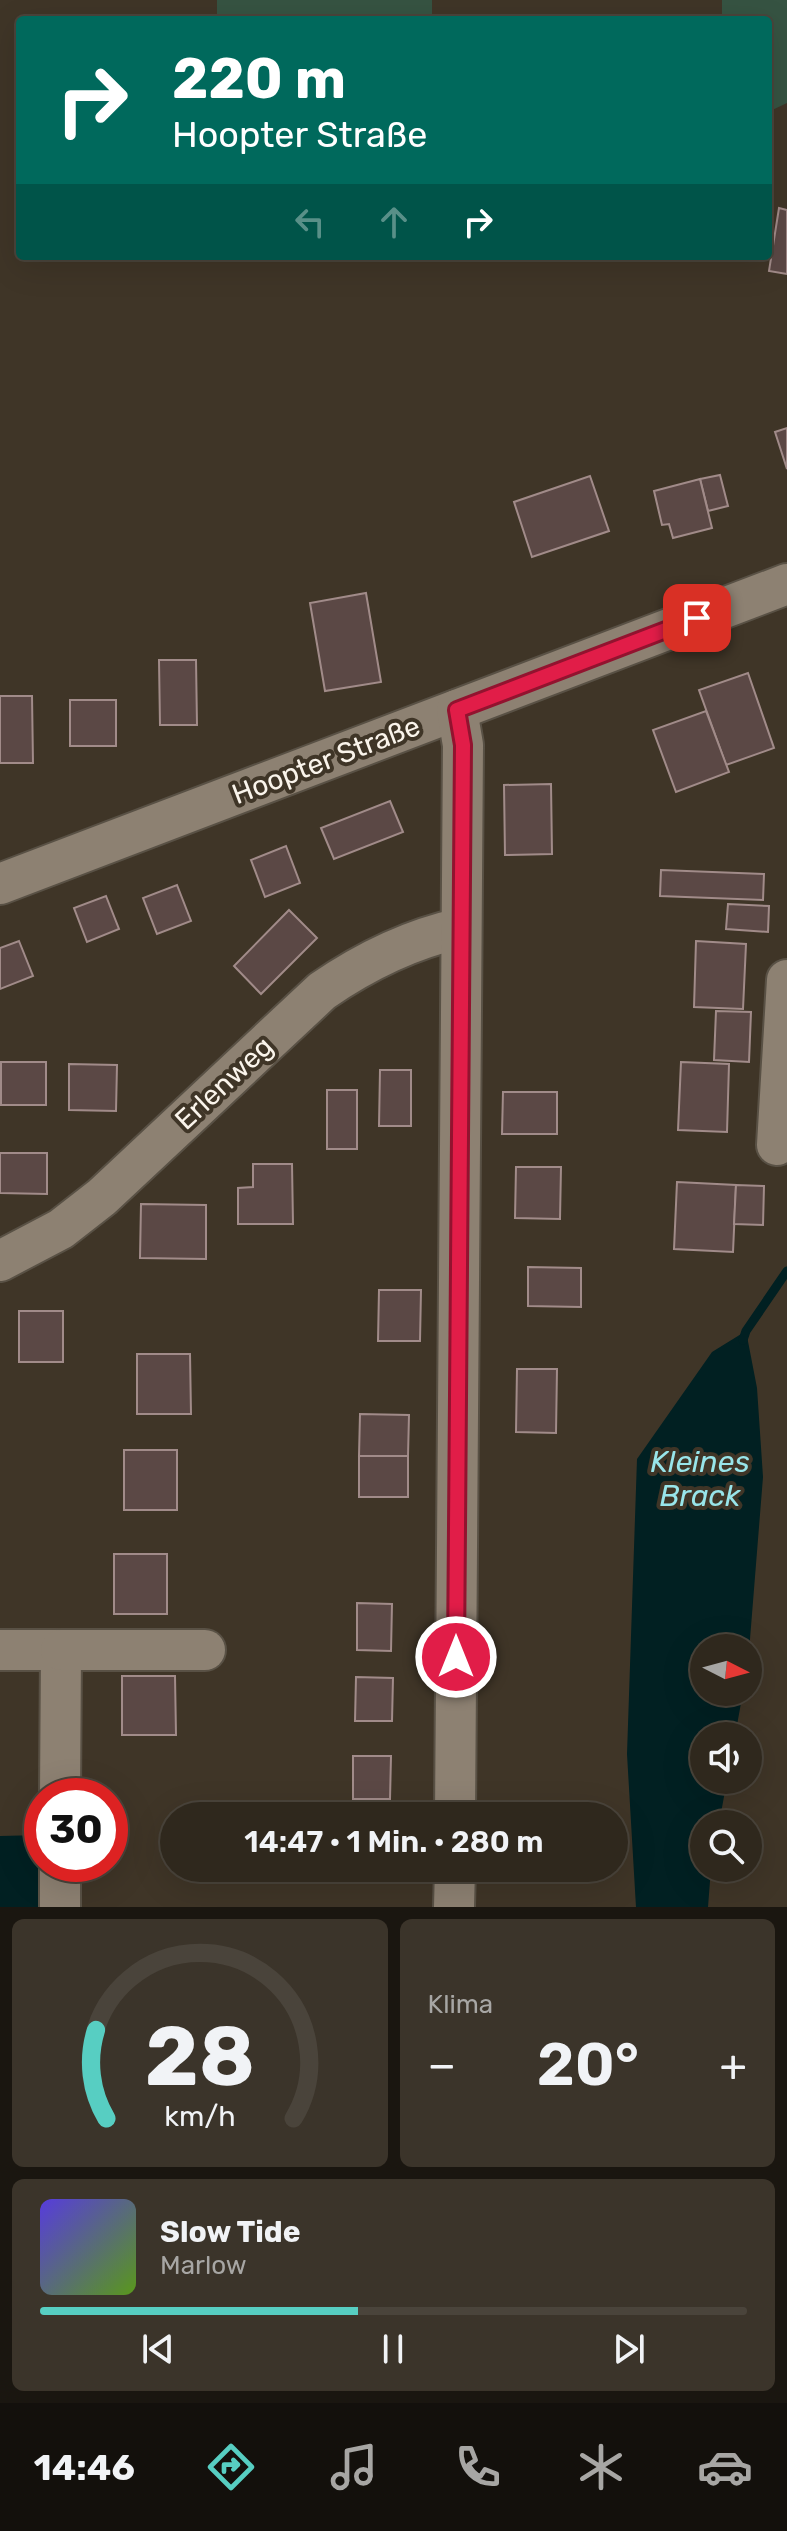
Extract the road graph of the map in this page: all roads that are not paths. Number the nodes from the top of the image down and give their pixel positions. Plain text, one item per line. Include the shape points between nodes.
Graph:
1 (787, 584) edge
2 (457, 710) junction
3 (0, 884) edge
4 (461, 928) junction
5 (787, 980) edge
6 (777, 1145) dead end
7 (0, 1261) edge
8 (0, 1650) edge
9 (61, 1650) junction
10 (205, 1650) dead end
11 (60, 1778) edge
12 (455, 1802) edge
13 (60, 1882) edge
14 (455, 1882) edge
15 (60, 1907) edge
16 (454, 1907) edge

1 - 2 street, Hoopter Straße
2 - 3 street, Hoopter Straße
2 - 4 street via 463,745
4 - 7 street, Erlenweg via 431,934 355,968 322,991 102,1197 61,1229
4 - 12 street
5 - 6 street
8 - 9 street
9 - 10 street
9 - 11 street
13 - 15 street
14 - 16 street

